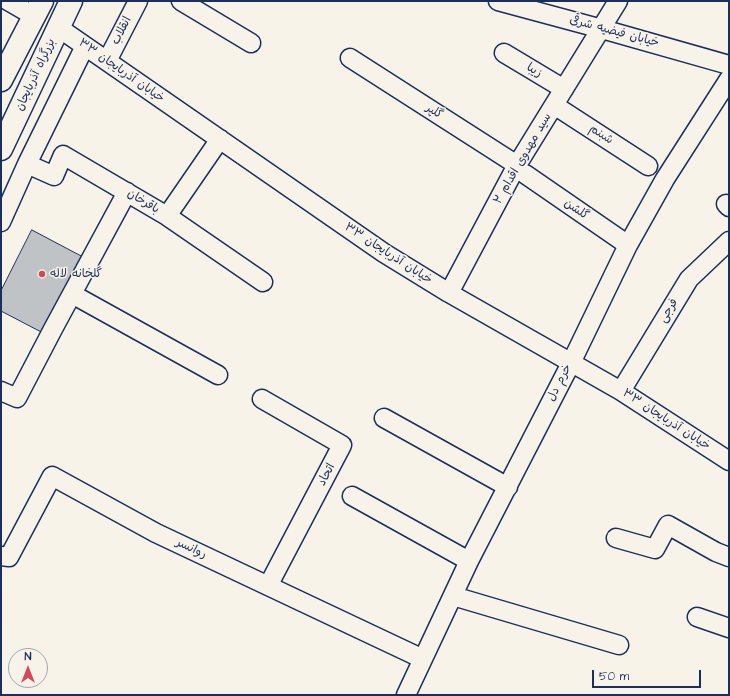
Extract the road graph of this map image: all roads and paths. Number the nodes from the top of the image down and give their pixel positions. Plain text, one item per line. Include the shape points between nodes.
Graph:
1 (8, 1) edge
2 (71, 1) edge
3 (138, 1) edge
4 (181, 1) edge
5 (498, 1) edge
6 (618, 1) edge
7 (38, 8) edge
8 (59, 28) junction
9 (602, 28) junction
10 (251, 43) dead end
11 (85, 46) junction
12 (504, 53) dead end
13 (350, 58) dead end
14 (107, 61) junction
15 (729, 65) edge
16 (4, 68) edge
17 (729, 79) edge
18 (564, 89) junction
19 (554, 105) junction
20 (220, 139) junction
21 (1, 149) edge
22 (27, 164) junction
23 (648, 166) dead end
24 (521, 170) junction
25 (127, 192) junction
26 (167, 216) junction
27 (1, 222) edge
28 (729, 241) edge
29 (628, 245) junction
30 (263, 282) dead end
31 (448, 293) junction
32 (72, 294) junction
33 (571, 362) junction
34 (218, 375) dead end
35 (621, 391) junction
36 (1, 392) edge
37 (262, 399) dead end
38 (384, 418) dead end
39 (729, 461) edge
40 (508, 486) junction
41 (352, 496) dead end
42 (616, 538) dead end
43 (1, 556) edge
44 (729, 557) edge
45 (470, 561) junction
46 (268, 586) junction
47 (453, 596) junction
48 (697, 617) dead end
49 (729, 628) edge
50 (619, 645) dead end
51 (423, 659) junction
52 (406, 695) edge

1 - 7 street
2 - 8 highway, بزرگراه آذربایجان
3 - 14 street, انقلاب
4 - 10 street
5 - 9 street, خیابان فیضیه شرقی
6 - 9 street, سید مهدوی اقدام ۲
7 - 16 highway
8 - 11 street, خیابان آذربایجان ۳۳
8 - 21 highway, بزرگراه آذربایجان
9 - 15 street, خیابان فیضیه شرقی
9 - 18 street, سید مهدوی اقدام ۲
11 - 14 street, خیابان آذربایجان ۳۳
11 - 22 street
12 - 18 street, زیبا
13 - 24 street, گلپر
14 - 20 street, خیابان آذربایجان ۳۳
17 - 29 street, خرم دل via 665,179
18 - 19 street, سید مهدوی اقدام ۲
19 - 23 street, شبنم
19 - 24 street, سید مهدوی اقدام ۲
20 - 26 street
20 - 31 street, خیابان آذربایجان ۳۳ via 384,253
22 - 25 street, باقرخان via 54,176 63,155
22 - 27 street
24 - 29 street, گلشن
24 - 31 street, سید مهدوی اقدام ۲
25 - 26 street, باقرخان
25 - 32 street
26 - 30 street, باقرخان
28 - 35 street, فرجی via 689,278
29 - 33 street, خرم دل
31 - 33 street, خیابان آذربایجان ۳۳
32 - 34 street
32 - 36 street via 17,398
33 - 35 street, خیابان آذربایجان ۳۳
33 - 40 street, خرم دل
35 - 39 street, خیابان آذربایجان ۳۳
37 - 46 street, اتحاد via 342,445
38 - 40 street
40 - 45 street, خرم دل
41 - 45 street
42 - 44 street via 655,549 668,525
43 - 46 street, روانسر via 9,557 52,476 156,533
45 - 47 street, خرم دل
46 - 51 street, روانسر
47 - 50 street
47 - 51 street, خرم دل
48 - 49 street
51 - 52 street, خرم دل

